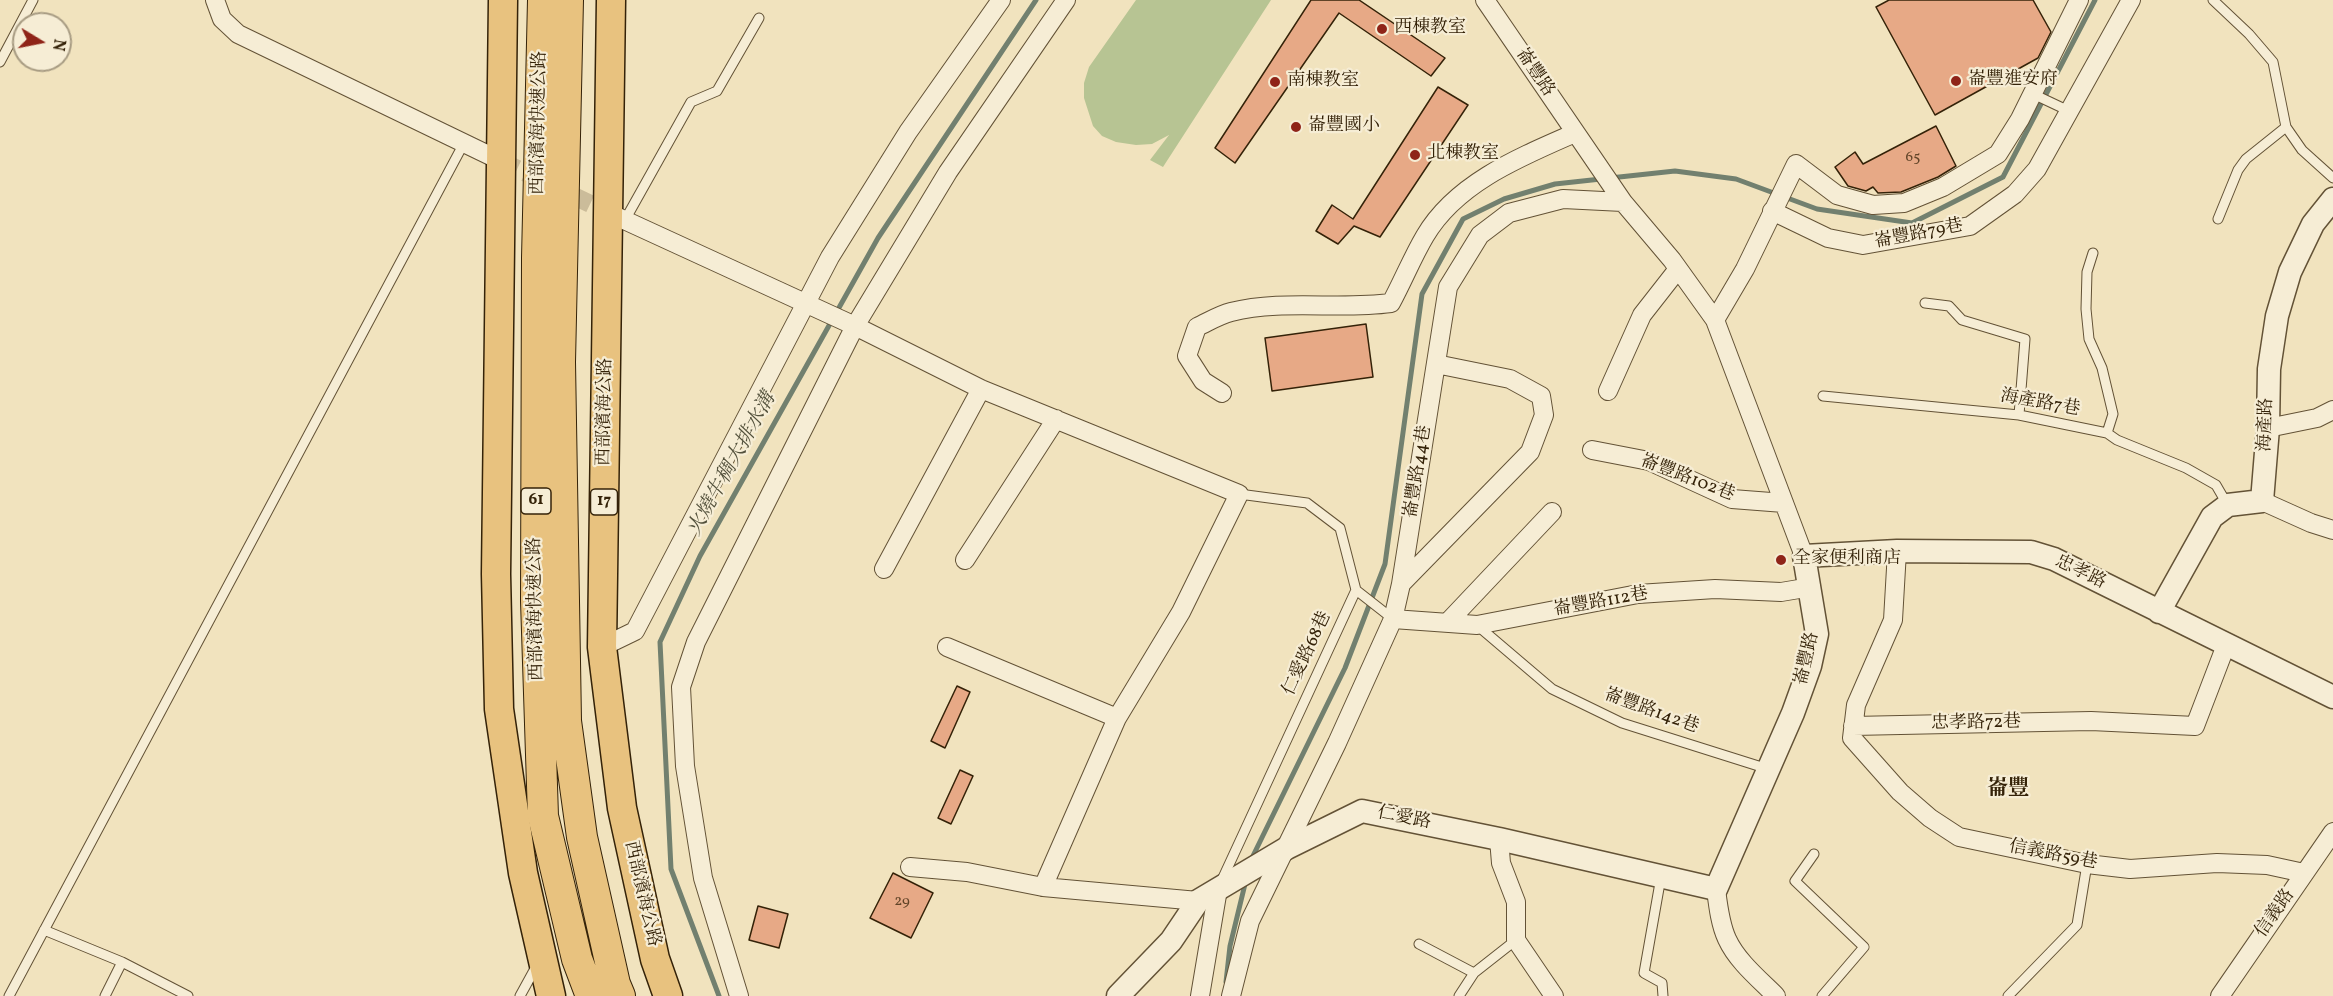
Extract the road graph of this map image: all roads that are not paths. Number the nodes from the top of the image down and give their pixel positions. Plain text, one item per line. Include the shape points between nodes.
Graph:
1 (33, 0) edge
2 (215, 0) edge
3 (503, 0) edge
4 (543, 0) edge
5 (568, 0) edge
6 (611, 0) edge
7 (1001, 0) edge
8 (1066, 0) edge
9 (1485, 0) edge
10 (2079, 0) edge
11 (2131, 0) edge
12 (2213, 0) edge
13 (759, 18) dead end
14 (0, 62) edge
15 (2033, 94) junction
16 (2068, 111) junction
17 (2286, 127) junction
18 (1579, 140) junction
19 (464, 142) junction
20 (501, 160) junction
21 (2333, 178) edge
22 (1620, 197) junction
23 (2333, 199) edge
24 (1772, 211) junction
25 (617, 216) junction
26 (2218, 219) dead end
27 (2093, 253) dead end
28 (1678, 269) junction
29 (1925, 303) dead end
30 (805, 304) junction
31 (1715, 320) junction
32 (855, 326) junction
33 (1436, 364) junction
34 (981, 389) junction
35 (1608, 391) dead end
36 (1222, 393) dead end
37 (1823, 396) dead end
38 (2333, 410) edge
39 (2019, 415) junction
40 (1056, 419) junction
41 (2268, 428) junction
42 (2107, 433) junction
43 (1592, 450) dead end
44 (1239, 494) junction
45 (2262, 501) junction
46 (1784, 502) junction
47 (2228, 505) junction
48 (1552, 512) dead end
49 (2333, 530) edge
50 (1897, 551) junction
51 (1804, 556) junction
52 (966, 560) dead end
53 (884, 569) dead end
54 (1401, 584) junction
55 (1811, 588) junction
56 (1356, 590) junction
57 (2159, 612) junction
58 (1393, 619) junction
59 (1447, 623) junction
60 (1477, 625) junction
61 (2226, 645) junction
62 (602, 647) junction
63 (947, 647) dead end
64 (2333, 697) edge
65 (1117, 718) junction
66 (1853, 726) junction
67 (1768, 769) junction
68 (2333, 832) edge
69 (1499, 839) junction
70 (1287, 848) junction
71 (1814, 854) dead end
72 (2087, 864) junction
73 (910, 867) dead end
74 (2304, 873) junction
75 (1661, 877) junction
76 (1043, 887) junction
77 (1218, 889) junction
78 (1716, 889) junction
79 (1198, 901) junction
80 (44, 930) junction
81 (1516, 940) junction
82 (1419, 944) dead end
83 (542, 955) junction
84 (122, 963) junction
85 (1474, 973) junction
86 (9, 996) edge
87 (105, 996) edge
88 (188, 996) edge
89 (520, 996) edge
90 (551, 996) edge
91 (591, 996) edge
92 (620, 996) edge
93 (668, 996) edge
94 (739, 996) edge
95 (1118, 996) edge
96 (1200, 996) edge
97 (1231, 996) edge
98 (1459, 996) edge
99 (1554, 996) edge
100 (1663, 996) edge
101 (1776, 996) edge
102 (1822, 996) edge
103 (2008, 996) edge
104 (2220, 996) edge

1 - 14 lane
2 - 19 street via 222,19 238,34
3 - 20 main road
4 - 91 highway, 西部濱海快速公路 / 61 via 536,601 543,816 576,959
5 - 92 highway, 西部濱海快速公路 / 61 via 561,362 566,721 582,837
6 - 25 main road, 西部濱海公路 / 17
7 - 30 street via 908,132
8 - 32 street via 948,172
9 - 18 street, 崙豐路
10 - 15 street
11 - 16 street, 崙豐路79巷
12 - 17 lane via 2273,62
13 - 25 lane via 717,91 691,102
15 - 16 lane
15 - 24 street via 1998,154 1943,187 1904,203 1873,205 1837,195 1796,164
16 - 24 street, 崙豐路79巷 via 2037,169 2015,194 1970,226 1863,245 1828,238
17 - 21 lane via 2302,150
17 - 26 lane via 2246,159
18 - 22 street, 崙豐路
18 - 36 street via 1517,159 1458,196 1425,235 1391,303 1362,307 1270,306 1229,312 1197,327 1187,356 1203,381
19 - 20 street
19 - 80 lane
20 - 83 main road via 496,562 499,709 523,873
22 - 28 street, 崙豐路
22 - 33 street, 崙豐路44巷 via 1563,199 1509,213 1480,235 1448,287
23 - 41 street, 海產路 via 2313,224 2290,272 2277,316 2269,369
24 - 31 street
25 - 30 street
25 - 62 main road, 西部濱海公路 / 17
27 - 42 lane via 2087,272 2088,329 2113,414
28 - 31 street, 崙豐路
28 - 35 street via 1642,315
29 - 39 lane via 1949,306 1962,320 2025,339
30 - 32 street
30 - 62 street via 635,631
31 - 46 street, 崙豐路
32 - 34 street
32 - 94 street via 696,642 681,687 685,765 703,878
33 - 54 street, 崙豐路44巷
33 - 54 street via 1509,380 1541,396 1544,415 1530,452
34 - 40 street
34 - 53 street
37 - 39 lane, 海產路7巷
38 - 41 street via 2317,418
39 - 42 lane, 海產路7巷
40 - 44 street
40 - 52 street
41 - 45 street, 海產路
42 - 47 lane, 海產路7巷 via 2216,485
43 - 46 street, 崙豐路102巷 via 1649,461 1732,499
44 - 56 lane via 1307,503 1340,528
44 - 65 street via 1181,612
45 - 47 street
45 - 49 street
46 - 51 street, 崙豐路
47 - 57 street via 2212,517
48 - 59 street
50 - 51 street, 忠孝路
50 - 57 street, 忠孝路 via 2031,552 2054,559
50 - 66 street via 1893,620 1856,705
51 - 55 street, 崙豐路
54 - 58 street, 崙豐路44巷
55 - 60 street, 崙豐路112巷 via 1638,594
55 - 67 street, 崙豐路 via 1817,634 1810,666
56 - 58 lane
56 - 77 lane, 仁愛路68巷
57 - 61 street, 忠孝路
58 - 59 street, 崙豐路112巷
58 - 70 street, 崙豐路44巷
59 - 60 street, 崙豐路112巷
60 - 67 lane, 崙豐路142巷 via 1552,689 1622,723
61 - 64 street, 忠孝路
61 - 66 street, 忠孝路72巷 via 2195,726 2091,721
62 - 93 main road, 西部濱海公路 / 17 via 622,808 655,959
63 - 65 street
65 - 76 street
66 - 72 street, 信義路59巷 via 1852,738 1900,792 1959,837
67 - 78 street, 崙豐路
68 - 74 street, 信義路
69 - 70 street, 仁愛路 via 1362,811
69 - 75 street, 仁愛路
69 - 81 street via 1501,863 1516,902
70 - 77 street, 仁愛路
70 - 97 street, 崙豐路44巷 via 1250,921
71 - 102 lane via 1795,881 1864,947
72 - 74 street, 信義路59巷 via 2130,869 2217,863 2268,865
72 - 103 lane via 2077,925
73 - 76 street via 967,872
74 - 104 street, 信義路
75 - 78 street, 仁愛路
75 - 100 lane via 1644,973 1662,983
76 - 79 street
77 - 79 street, 仁愛路
77 - 96 street
78 - 101 street via 1727,940 1747,968
79 - 95 street, 仁愛路 via 1171,941
80 - 84 lane
80 - 86 lane
81 - 85 lane
81 - 99 street
82 - 85 lane
83 - 89 lane
83 - 90 main road
84 - 87 lane
84 - 88 lane
85 - 98 lane

